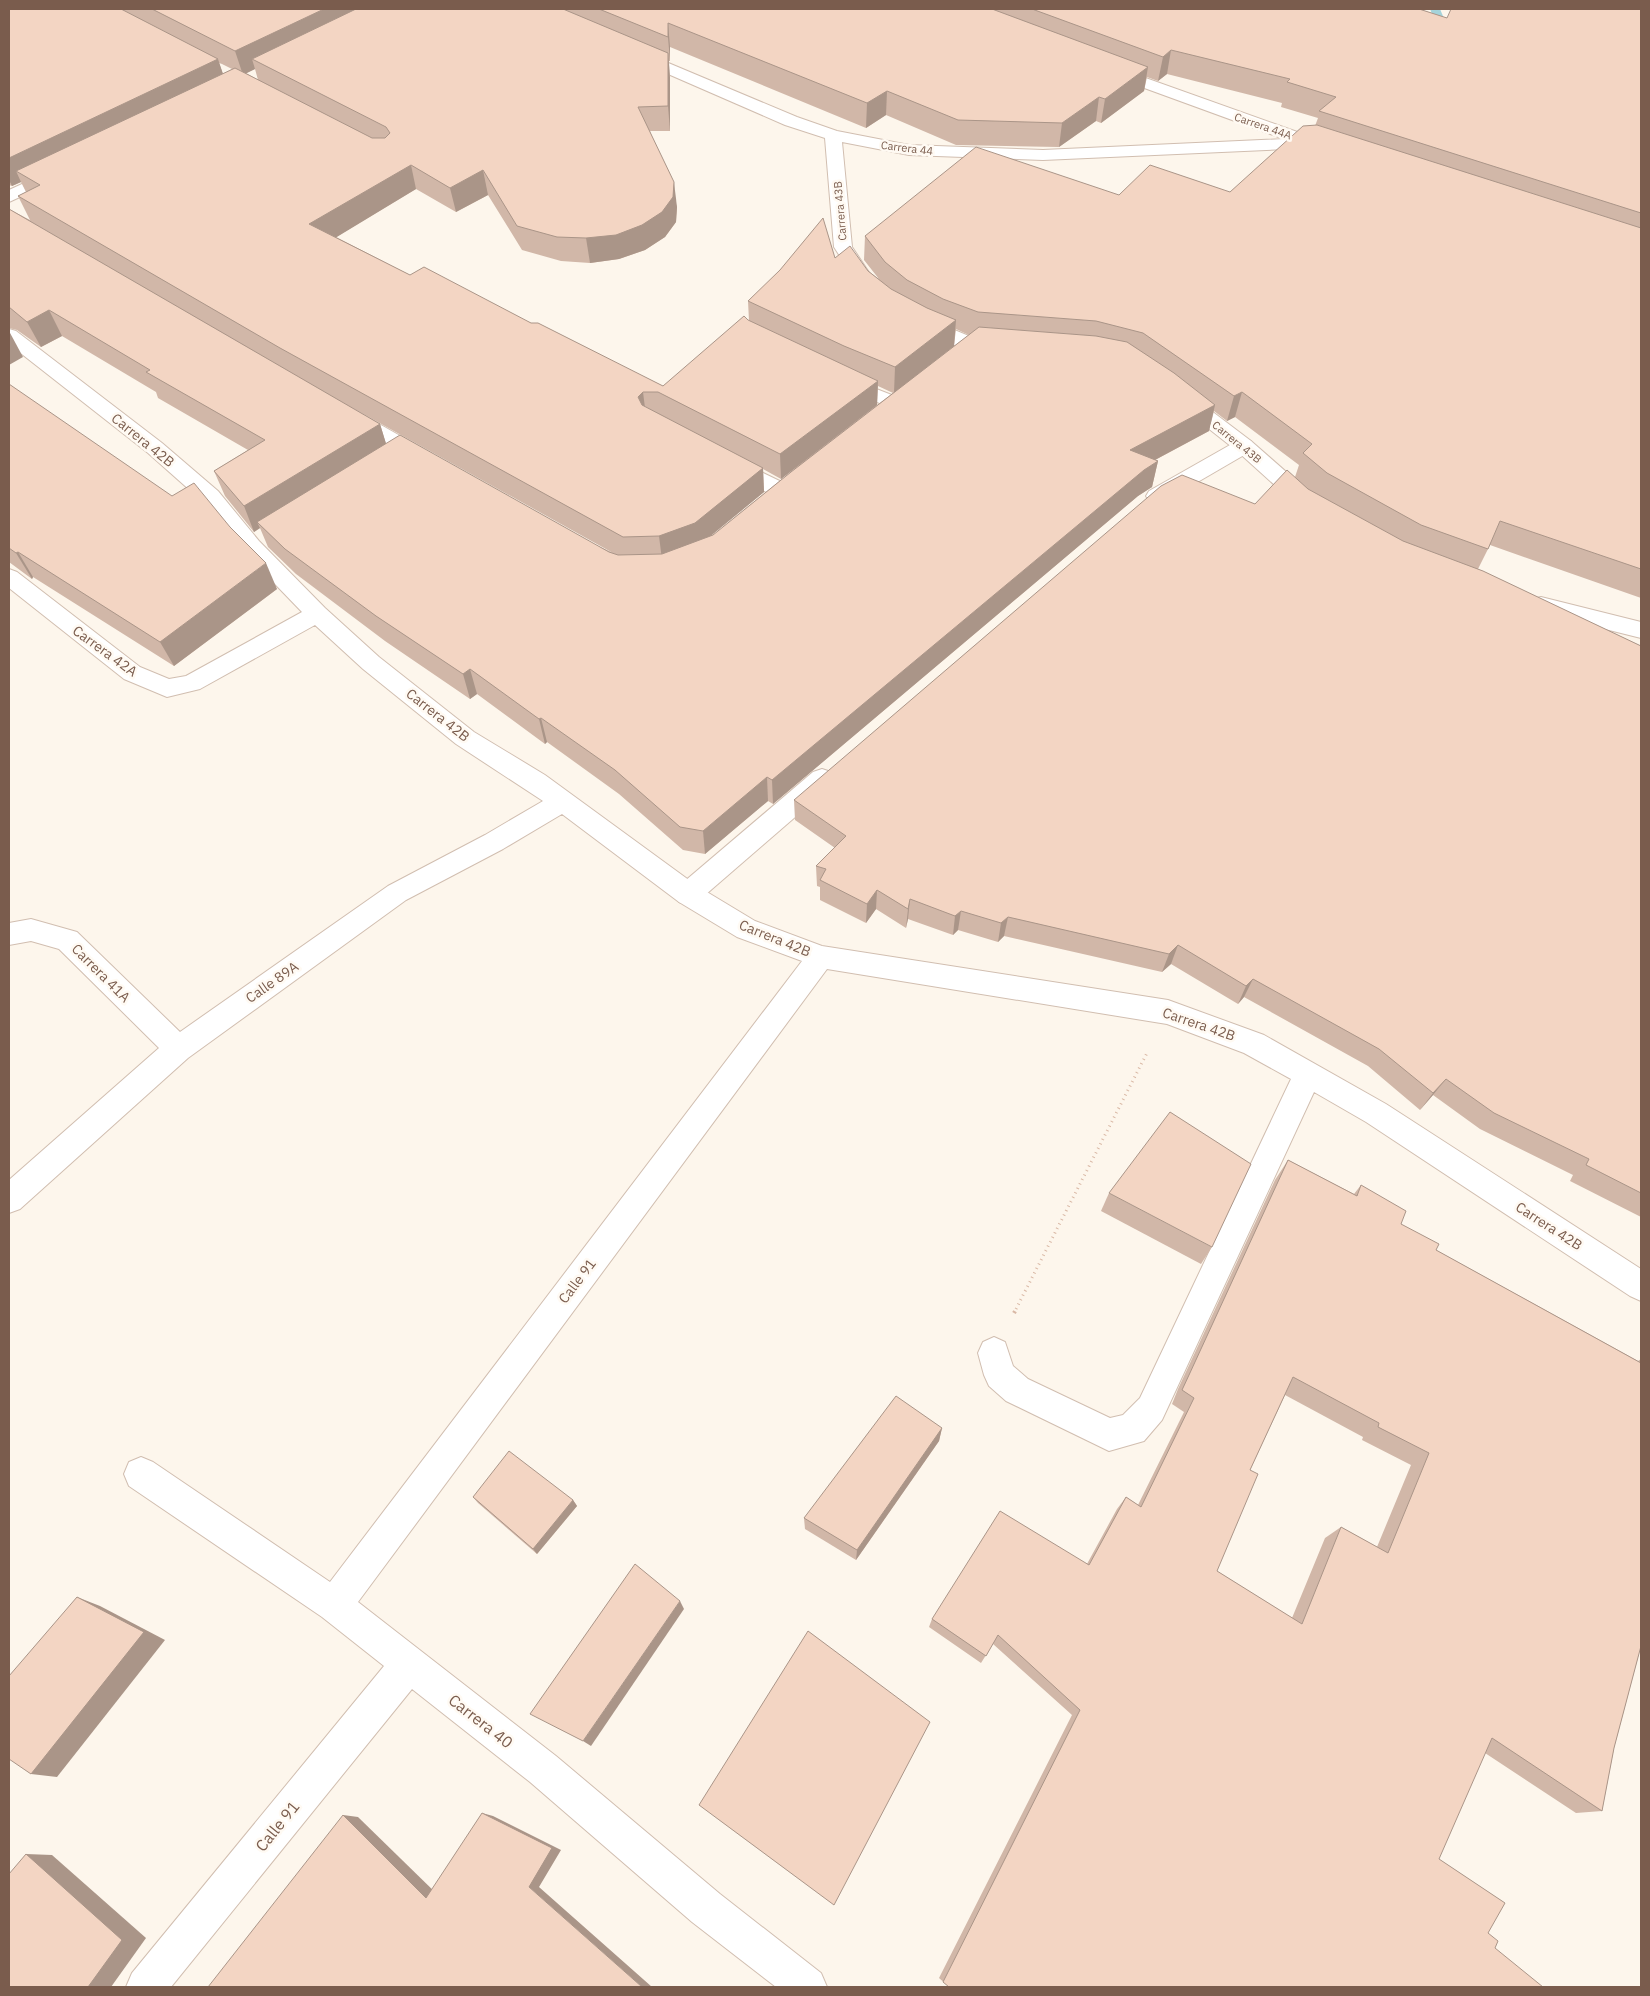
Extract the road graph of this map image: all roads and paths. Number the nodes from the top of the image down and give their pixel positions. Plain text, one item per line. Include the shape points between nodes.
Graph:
1 (618, 47) edge
2 (1095, 65) edge
3 (833, 134) junction
4 (1311, 143) junction
5 (1329, 149) edge
6 (70, 167) edge
7 (9, 196) edge
8 (876, 292) edge
9 (905, 314) edge
10 (9, 335) edge
11 (1018, 348) edge
12 (827, 374) edge
13 (1169, 389) edge
14 (895, 403) edge
15 (332, 406) edge
16 (1238, 441) junction
17 (713, 454) edge
18 (442, 469) edge
19 (782, 491) edge
20 (1143, 506) edge
21 (1326, 513) edge
22 (9, 577) edge
23 (1522, 600) edge
24 (317, 614) junction
25 (1641, 630) edge
26 (838, 765) edge
27 (562, 802) junction
28 (688, 894) junction
29 (9, 934) edge
30 (821, 957) junction
31 (1168, 1012) junction
32 (178, 1049) junction
33 (1308, 1074) junction
34 (9, 1199) edge
35 (1641, 1286) edge
36 (994, 1353) joint
37 (141, 1474) dead end
38 (334, 1606) junction
39 (408, 1664) junction
40 (146, 1987) edge
41 (807, 1987) edge

1 - 3 street, Carrera 44 via 791,121
2 - 4 street, Carrera 44A
3 - 4 street, Carrera 44 via 909,150 1042,155
3 - 8 street, Carrera 43B via 843,247
4 - 5 street, Carrera 44A
6 - 7 street
9 - 11 street via 965,351
10 - 24 street, Carrera 42B via 155,448 203,490 259,541
12 - 14 street
13 - 16 street, Carrera 43B
15 - 18 street via 399,454
16 - 20 street
16 - 21 street, Carrera 43B via 1309,504
17 - 19 street
22 - 24 street, Carrera 42A via 132,673 167,688 192,683
23 - 25 street
24 - 27 street, Carrera 42B via 371,664 465,738
26 - 28 street
27 - 28 street, Carrera 42B
27 - 32 street, Calle 89A via 494,842 397,892
28 - 30 street, Carrera 42B via 746,929
29 - 32 street, Carrera 41A via 31,930 68,940
30 - 31 street, Carrera 42B
30 - 38 street, Calle 91
31 - 33 street, Carrera 42B via 1254,1044
31 - 36 path
32 - 34 street, Calle 89A
33 - 35 street, Carrera 42B via 1376,1113
33 - 36 street via 1151,1409 1132,1429 1109,1435 1016,1390 1000,1375
37 - 38 street, Carrera 40
38 - 39 street, Carrera 40
39 - 40 street, Calle 91
39 - 41 street, Carrera 40 via 543,1769 706,1908

